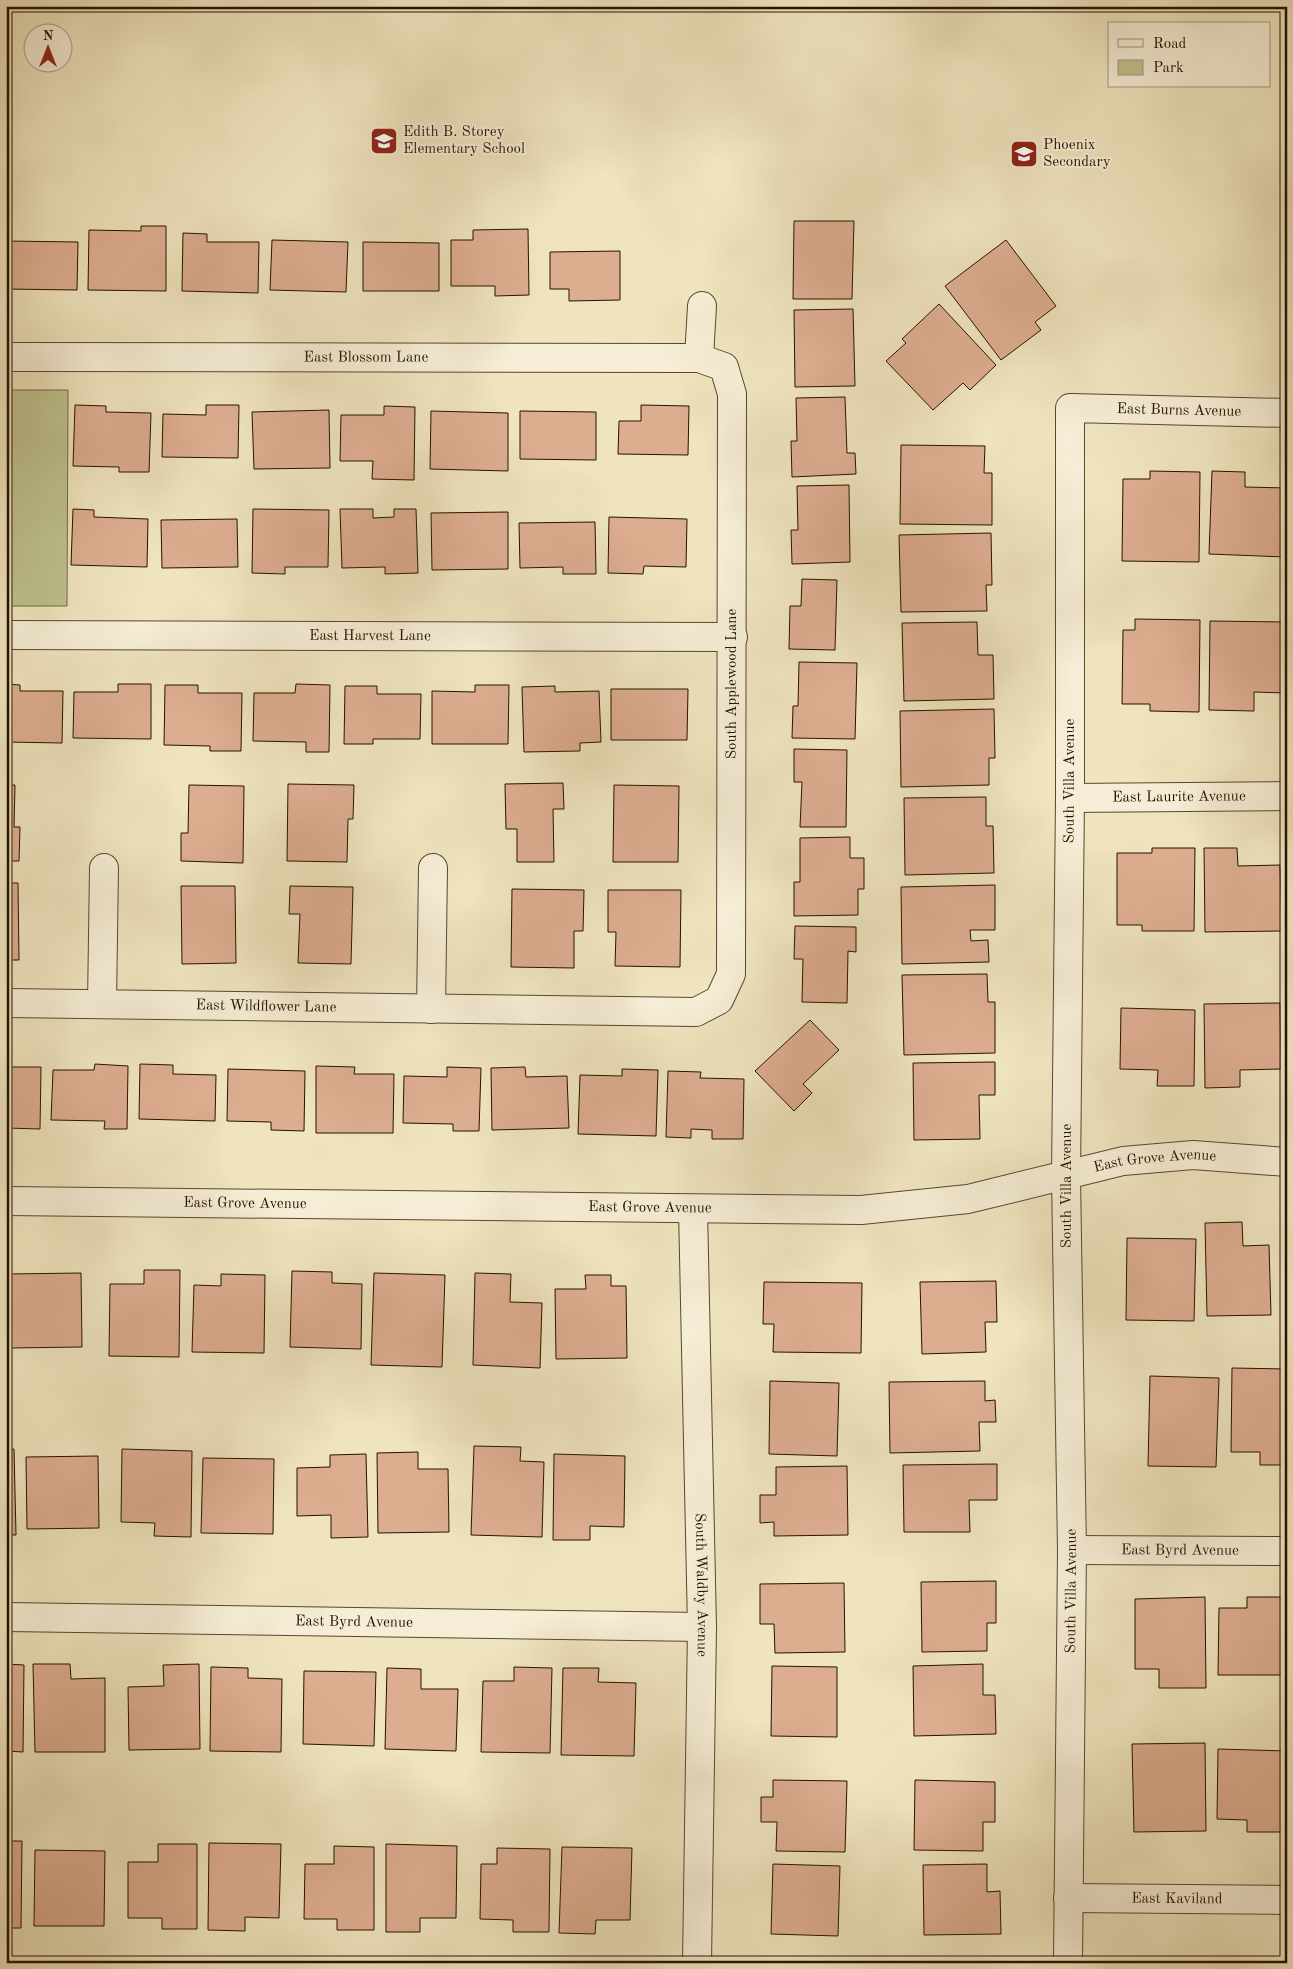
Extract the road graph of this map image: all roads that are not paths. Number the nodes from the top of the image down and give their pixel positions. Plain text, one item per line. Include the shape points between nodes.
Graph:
1 (702, 306) dead end
2 (6, 357) edge
3 (699, 358) junction
4 (724, 367) joint
5 (1070, 408) joint
6 (1287, 413) edge
7 (6, 635) edge
8 (733, 637) junction
9 (1287, 796) edge
10 (1070, 798) junction
11 (104, 868) dead end
12 (433, 868) dead end
13 (719, 1000) joint
14 (6, 1003) edge
15 (102, 1004) junction
16 (431, 1009) junction
17 (1287, 1162) edge
18 (1066, 1176) junction
19 (6, 1201) edge
20 (693, 1208) junction
21 (1072, 1550) junction
22 (1287, 1551) edge
23 (6, 1617) edge
24 (702, 1627) junction
25 (1068, 1898) junction
26 (1287, 1900) edge
27 (697, 1963) edge
28 (1068, 1963) edge

1 - 3 street
2 - 3 street, East Blossom Lane
3 - 4 street, East Blossom Lane
4 - 8 street, South Applewood Lane via 732,394
5 - 6 street, East Burns Avenue
5 - 10 street, South Villa Avenue
7 - 8 street, East Harvest Lane
8 - 13 street, South Applewood Lane via 731,974
9 - 10 street, East Laurite Avenue
10 - 18 street, South Villa Avenue
11 - 15 street
12 - 16 street
13 - 16 street, East Wildflower Lane via 696,1012
14 - 15 street, East Wildflower Lane
15 - 16 street, East Wildflower Lane
17 - 18 street, East Grove Avenue via 1193,1155 1123,1160
18 - 20 street, East Grove Avenue via 968,1199 861,1210
18 - 21 street, South Villa Avenue
19 - 20 street, East Grove Avenue
20 - 24 street, South Waldby Avenue
21 - 22 street, East Byrd Avenue
21 - 25 street, South Villa Avenue
23 - 24 street, East Byrd Avenue
24 - 27 street, South Waldby Avenue
25 - 26 street, East Kaviland
25 - 28 street, South Villa Avenue

